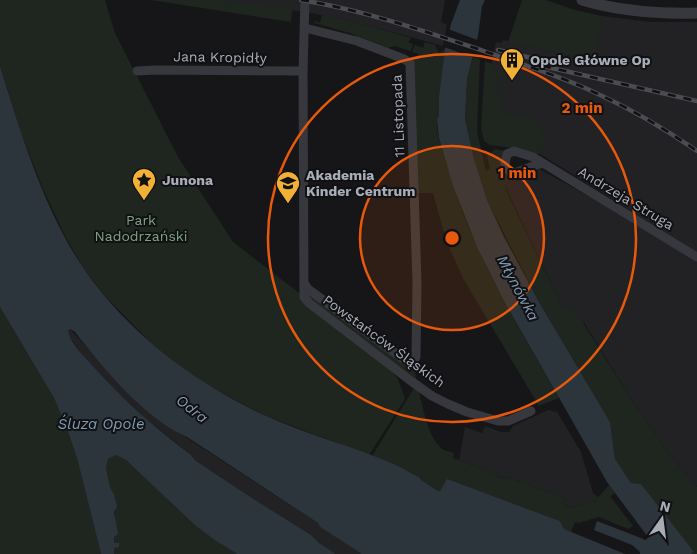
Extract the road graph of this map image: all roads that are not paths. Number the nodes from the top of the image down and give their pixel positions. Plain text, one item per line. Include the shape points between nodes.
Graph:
1 (305, 0) edge
2 (582, 0) edge
3 (697, 13) edge
4 (305, 28) junction
5 (137, 71) dead end
6 (303, 72) junction
7 (541, 163) dead end
8 (697, 257) edge
9 (304, 283) junction
10 (530, 411) dead end

1 - 4 street, Powstańców Śląskich
2 - 3 street via 657,13
4 - 6 street, Powstańców Śląskich
4 - 9 street, 11 Listopada via 357,41 410,64 417,283 414,361 406,361
5 - 6 street, Jana Kropidły
6 - 9 street, Powstańców Śląskich
7 - 8 street, Andrzeja Struga
9 - 10 street, Powstańców Śląskich via 304,297 309,303 432,396 467,412 498,421 508,421

